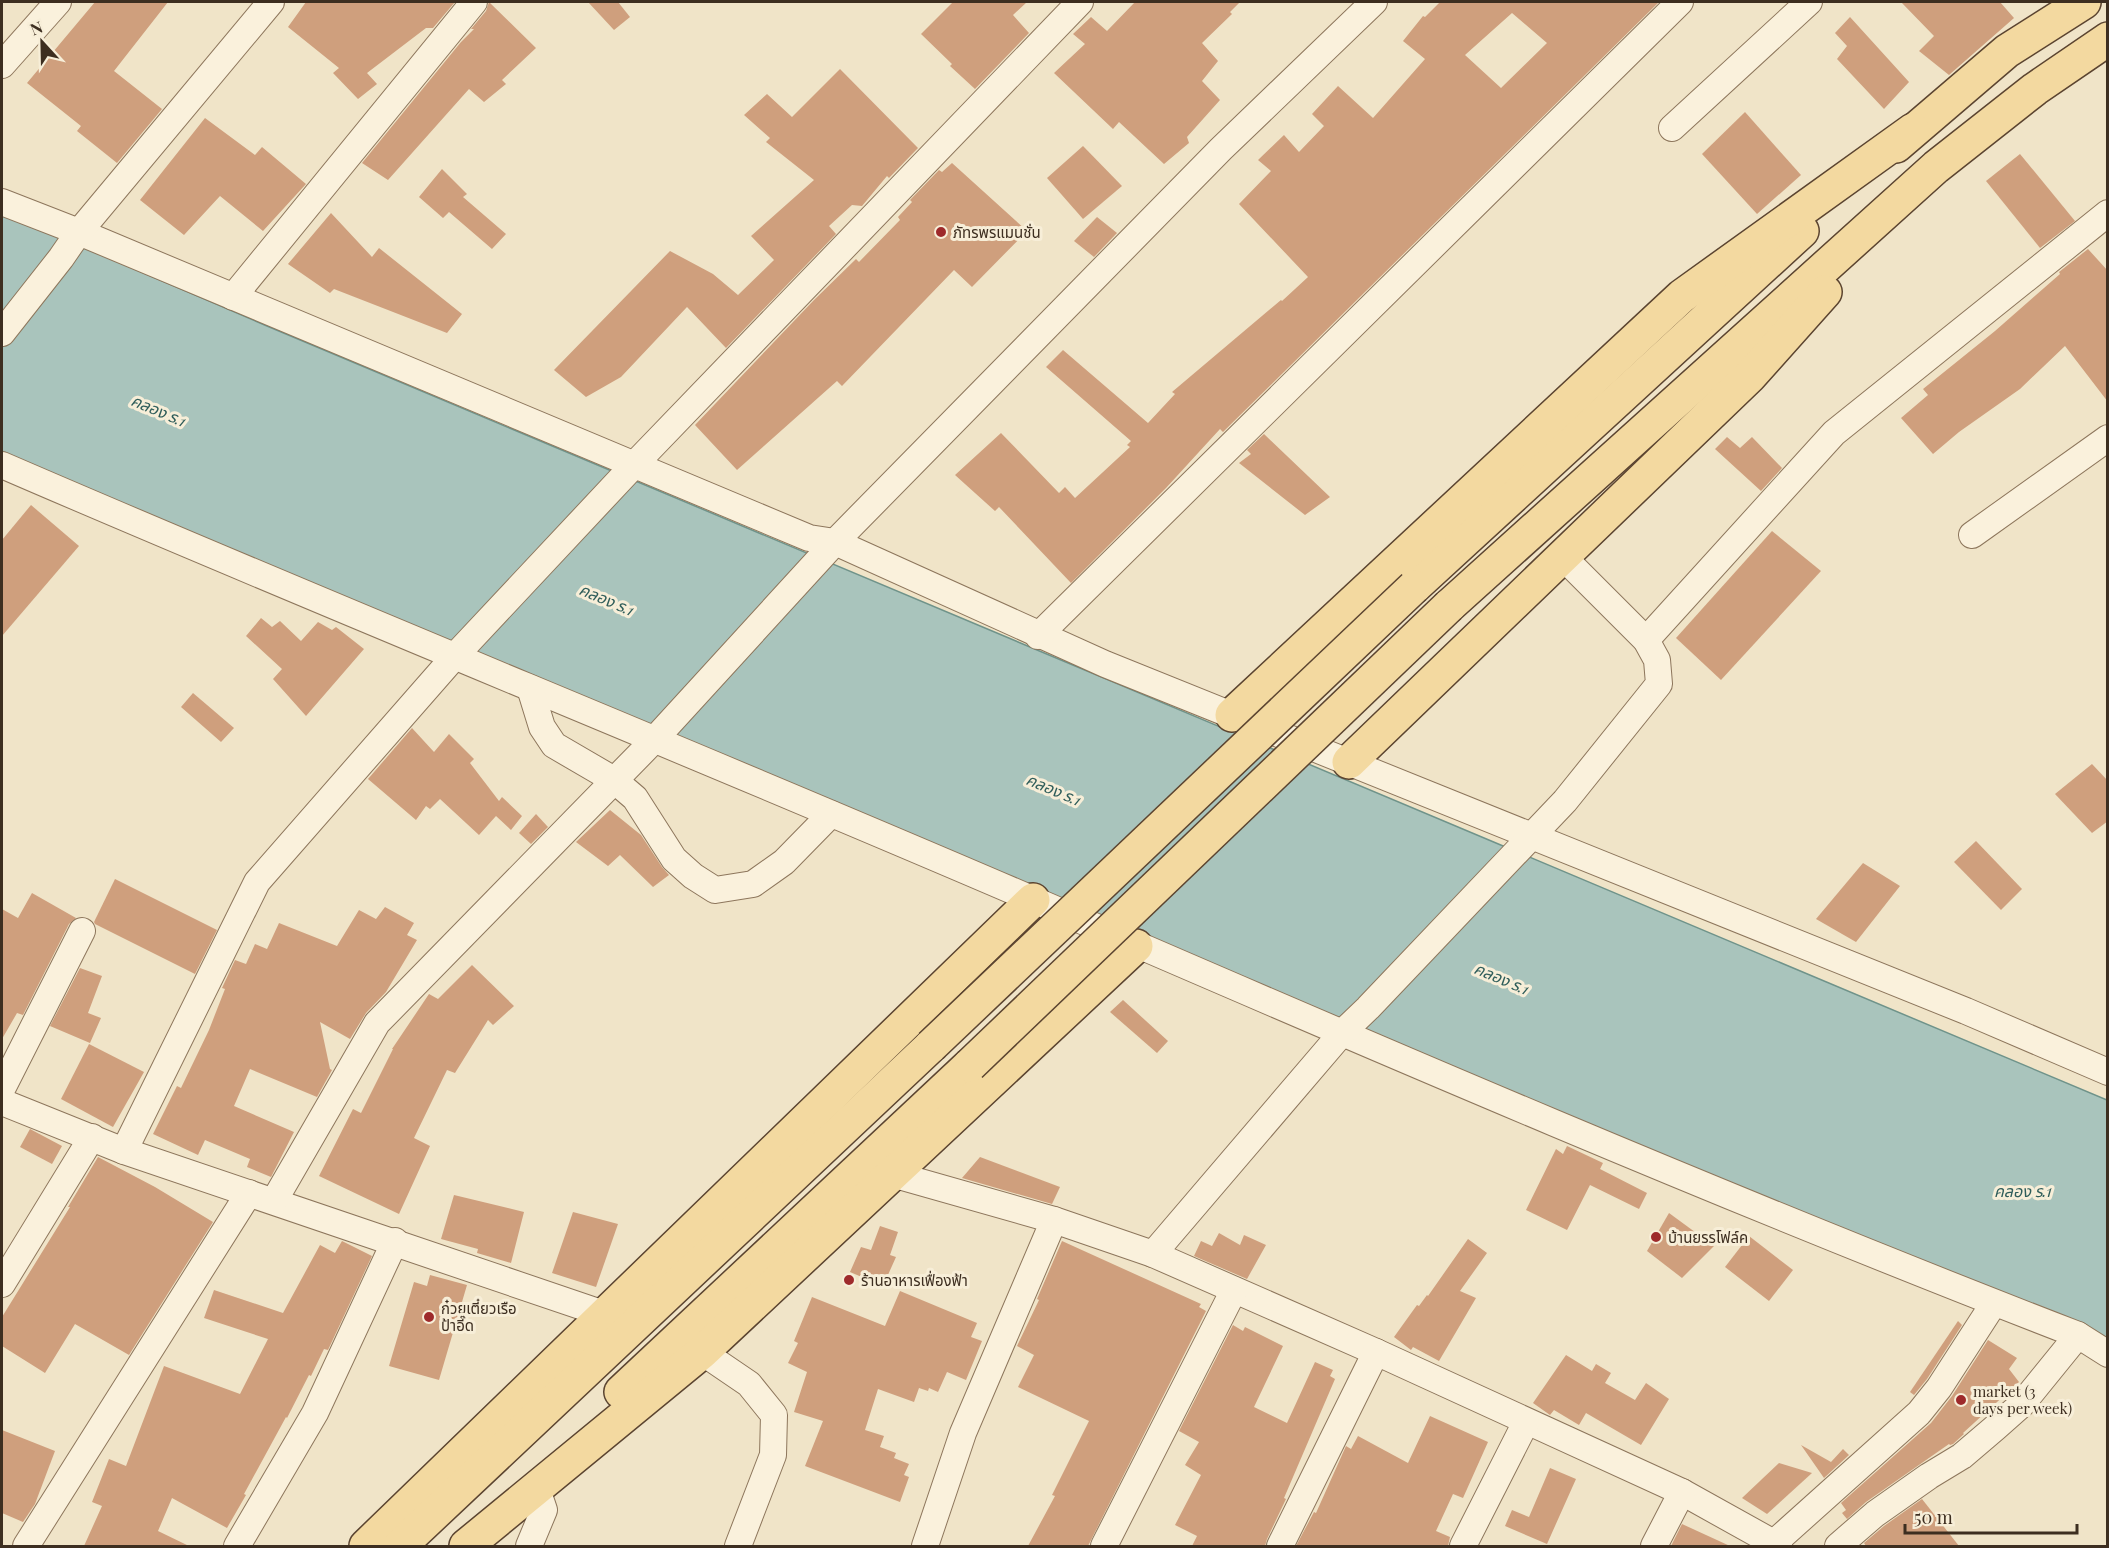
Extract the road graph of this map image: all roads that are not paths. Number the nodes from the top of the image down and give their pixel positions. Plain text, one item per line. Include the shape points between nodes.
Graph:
1 (58, 2) edge
2 (271, 2) edge
3 (474, 2) edge
4 (1080, 2) edge
5 (1374, 2) edge
6 (1680, 2) edge
7 (1809, 2) edge
8 (2085, 2) edge
9 (2108, 39) edge
10 (2, 65) edge
11 (1672, 128) dead end
12 (1913, 130) junction
13 (1936, 167) junction
14 (2, 202) edge
15 (2108, 213) edge
16 (79, 232) junction
17 (233, 297) junction
18 (2, 333) edge
19 (2108, 438) edge
20 (2, 465) edge
21 (627, 473) junction
22 (1972, 535) dead end
23 (835, 542) junction
24 (1562, 556) junction
25 (1038, 636) junction
26 (1646, 640) junction
27 (462, 648) junction
28 (530, 688) junction
29 (1232, 715) junction
30 (654, 740) junction
31 (1348, 762) junction
32 (614, 780) junction
33 (831, 814) junction
34 (1532, 836) junction
35 (1033, 900) junction
36 (82, 931) dead end
37 (1136, 946) junction
38 (1341, 1034) junction
39 (2108, 1072) edge
40 (2, 1089) edge
41 (2, 1102) edge
42 (92, 1137) junction
43 (124, 1151) junction
44 (892, 1174) junction
45 (249, 1193) junction
46 (274, 1201) junction
47 (1054, 1220) junction
48 (395, 1241) junction
49 (1153, 1254) junction
50 (2, 1284) edge
51 (1234, 1290) junction
52 (1994, 1303) junction
53 (604, 1314) junction
54 (2078, 1335) junction
55 (702, 1352) junction
56 (1376, 1352) junction
57 (2108, 1354) edge
58 (1526, 1422) junction
59 (537, 1488) junction
60 (1682, 1492) junction
61 (1776, 1545) edge
62 (26, 1546) edge
63 (237, 1546) edge
64 (366, 1546) edge
65 (400, 1546) edge
66 (457, 1546) edge
67 (466, 1546) edge
68 (529, 1546) edge
69 (738, 1546) edge
70 (925, 1546) edge
71 (1104, 1546) edge
72 (1280, 1546) edge
73 (1463, 1546) edge
74 (1654, 1546) edge
75 (1838, 1546) edge

1 - 10 street
2 - 16 street
3 - 17 street
4 - 21 street
5 - 23 street via 1221,149
6 - 25 street
7 - 11 street
8 - 12 main road via 2007,51
9 - 13 main road via 2035,89
12 - 29 main road via 1682,296
12 - 65 main road, bridge via 1414,586
13 - 24 main road via 1750,376
13 - 66 main road, bridge via 1449,606 970,1065
14 - 16 street
15 - 26 street via 1834,433
16 - 17 street
16 - 18 street
17 - 21 street
19 - 22 street
20 - 27 street
21 - 23 street via 809,538
21 - 27 street
23 - 25 street
23 - 30 street
24 - 26 street
24 - 31 main road
25 - 29 street
26 - 34 street via 1657,660 1659,684
27 - 28 street
27 - 43 street via 257,882
28 - 30 street
28 - 32 street via 542,727 554,745
29 - 31 street
30 - 32 street
30 - 33 street
31 - 34 street
32 - 33 street via 635,798 674,859 715,890 753,884 784,862
32 - 46 street via 377,1023
33 - 35 street
34 - 38 street
34 - 39 street
35 - 37 street
35 - 53 main road
36 - 40 street
37 - 38 street
37 - 44 main road
38 - 49 street
38 - 52 street
41 - 42 street
42 - 43 street
42 - 50 street
43 - 45 street
44 - 47 street
44 - 55 main road
45 - 46 street
45 - 62 street
46 - 48 street
47 - 49 street
47 - 70 street via 963,1433
48 - 53 street
48 - 63 street via 315,1413
49 - 51 street
51 - 56 street
51 - 71 street
52 - 54 street
52 - 61 street via 1919,1413
53 - 64 main road
54 - 57 street
54 - 75 street via 2022,1404 1996,1427 1962,1456 1875,1514
55 - 59 main road
55 - 69 street via 749,1384 774,1415 773,1455
56 - 58 street
56 - 72 street
58 - 60 street
58 - 73 street
59 - 67 main road
59 - 68 street via 544,1510
60 - 61 street
60 - 74 street

